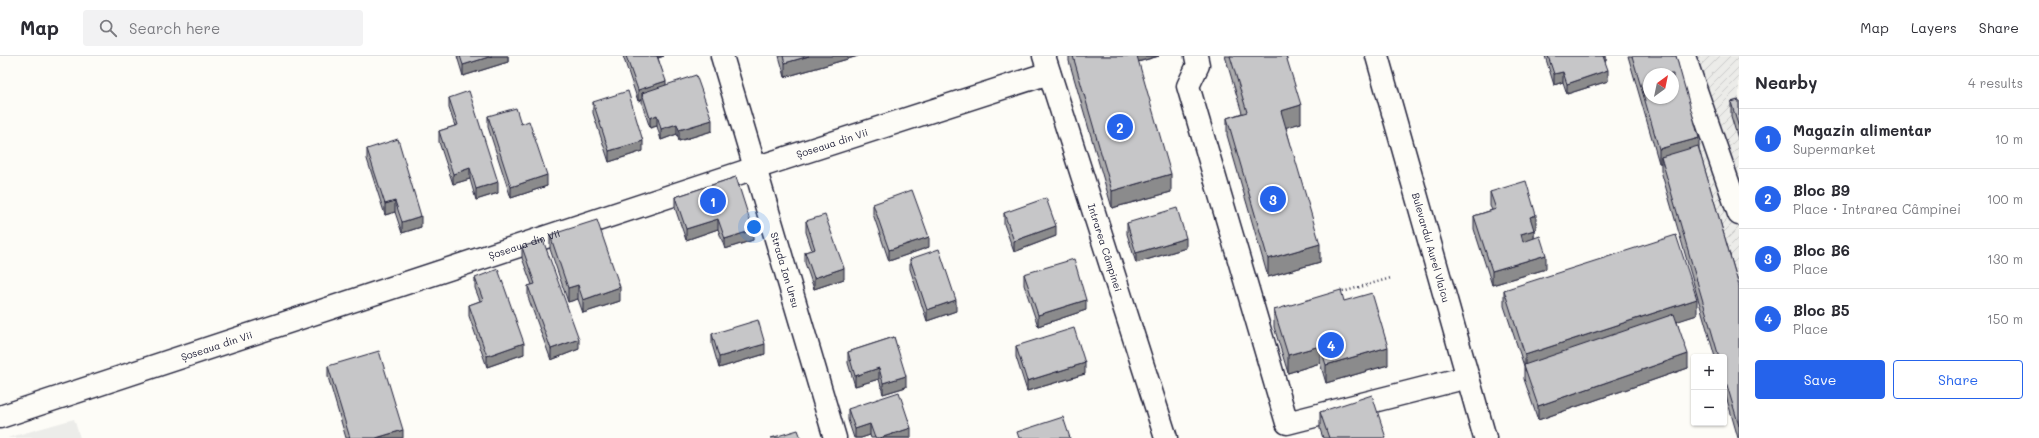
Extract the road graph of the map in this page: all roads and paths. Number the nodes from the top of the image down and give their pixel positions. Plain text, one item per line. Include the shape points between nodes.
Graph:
1 (722, 56) edge
2 (1196, 56) edge
3 (1377, 56) edge
4 (1684, 56) edge
5 (1046, 64) edge
6 (754, 168) junction
7 (1739, 214) edge
8 (1391, 278) dead end
9 (1338, 293) edge
10 (1468, 377) junction
11 (0, 417) edge
12 (834, 438) edge
13 (1166, 438) edge
14 (1485, 438) edge

1 - 6 street, Strada Ion Ursu
2 - 10 street via 1198,65 1188,86 1287,423
3 - 10 street, Bulevardul Aurel Vlaicu
4 - 7 street
5 - 6 street, Șoseaua din Vii
5 - 13 street, Intrarea Câmpinei
6 - 11 street, Șoseaua din Vii
6 - 12 street, Strada Ion Ursu
8 - 9 path
10 - 14 street, Bulevardul Aurel Vlaicu

